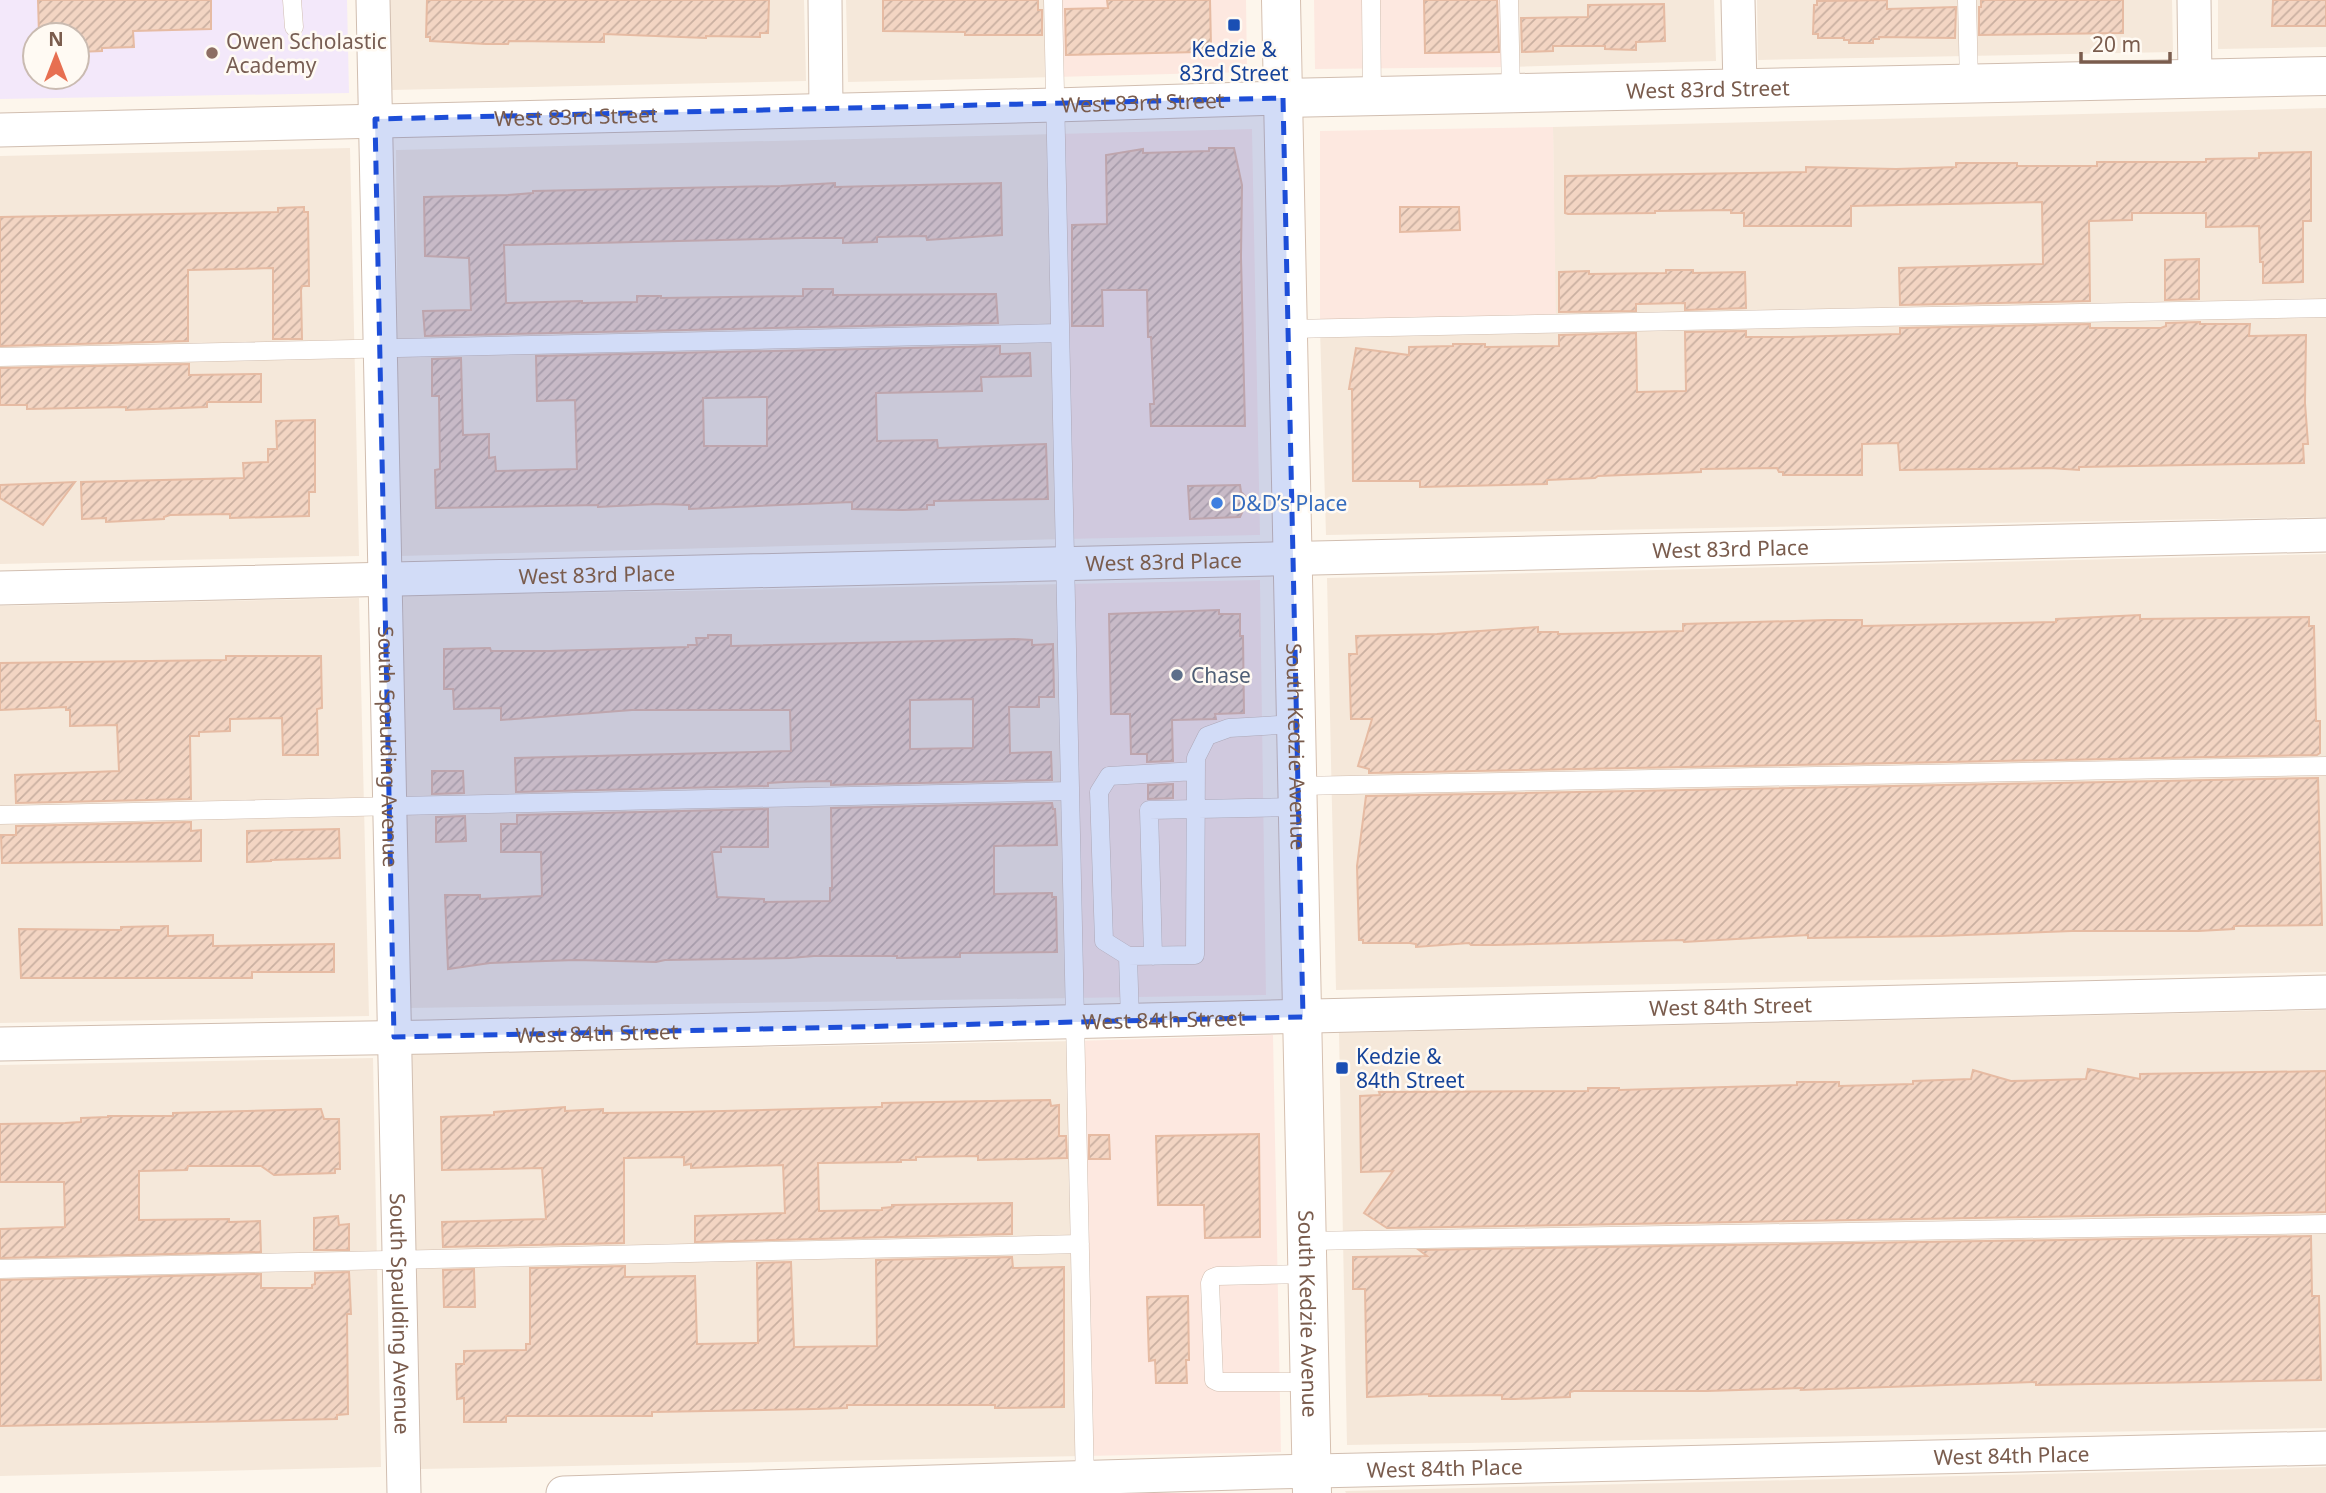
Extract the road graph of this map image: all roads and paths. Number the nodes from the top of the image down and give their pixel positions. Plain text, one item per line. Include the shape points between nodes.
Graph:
1 (292, 0) edge
2 (373, 0) edge
3 (825, 0) edge
4 (1053, 0) edge
5 (1281, 0) edge
6 (1371, 0) edge
7 (1509, 0) edge
8 (1738, 0) edge
9 (1967, 0) edge
10 (2194, 0) edge
11 (294, 27) dead end
12 (2326, 76) edge
13 (2195, 78) junction
14 (1969, 83) junction
15 (1740, 88) junction
16 (1511, 93) junction
17 (1372, 96) junction
18 (1283, 98) junction
19 (1055, 106) junction
20 (826, 110) junction
21 (375, 120) junction
22 (0, 130) edge
23 (2326, 308) edge
24 (1289, 329) junction
25 (1060, 333) junction
26 (380, 349) junction
27 (0, 357) edge
28 (2326, 535) edge
29 (1294, 559) junction
30 (1065, 564) junction
31 (385, 579) junction
32 (0, 588) edge
33 (1297, 724) junction
34 (2326, 766) edge
35 (1196, 771) junction
36 (1070, 791) junction
37 (1298, 796) junction
38 (389, 806) junction
39 (1196, 809) junction
40 (0, 815) edge
41 (1128, 956) junction
42 (1153, 956) junction
43 (2326, 992) edge
44 (1303, 1017) junction
45 (1130, 1021) junction
46 (1075, 1022) junction
47 (394, 1037) junction
48 (0, 1044) edge
49 (2326, 1224) edge
50 (1080, 1244) junction
51 (1307, 1258) junction
52 (399, 1260) junction
53 (0, 1269) edge
54 (1310, 1382) junction
55 (2326, 1448) edge
56 (1312, 1482) edge
57 (1085, 1485) edge
58 (404, 1493) edge
59 (563, 1493) edge

1 - 11 lane
2 - 21 street, South Spaulding Avenue
3 - 20 street
4 - 19 lane
5 - 18 main road, South Kedzie Avenue
6 - 17 lane
7 - 16 lane
8 - 15 street
9 - 14 lane
10 - 13 street
12 - 13 main road, West 83rd Street
13 - 14 main road, West 83rd Street
14 - 15 main road, West 83rd Street
15 - 16 main road, West 83rd Street
16 - 17 main road, West 83rd Street
17 - 18 main road, West 83rd Street
18 - 19 street, West 83rd Street
18 - 24 main road, South Kedzie Avenue
19 - 20 street, West 83rd Street
19 - 25 lane
20 - 21 street, West 83rd Street
21 - 22 street, West 83rd Street
21 - 26 street, South Spaulding Avenue
23 - 24 lane
24 - 29 main road, South Kedzie Avenue
25 - 26 lane
25 - 30 lane
26 - 27 lane
26 - 31 street, South Spaulding Avenue
28 - 29 street, West 83rd Place
29 - 30 street, West 83rd Place
29 - 33 main road, South Kedzie Avenue
30 - 31 street, West 83rd Place
30 - 36 lane
31 - 32 street, West 83rd Place
31 - 38 street, South Spaulding Avenue
33 - 35 lane via 1229,728 1207,736 1196,758
33 - 37 main road, South Kedzie Avenue
34 - 37 lane
35 - 39 lane
35 - 41 lane via 1109,776 1098,792 1104,941
36 - 38 lane
36 - 46 lane
37 - 39 lane
37 - 44 main road, South Kedzie Avenue
38 - 40 lane
38 - 47 street, South Spaulding Avenue
39 - 42 lane via 1195,956
39 - 42 lane via 1149,810
41 - 42 lane
41 - 45 lane
43 - 44 street, West 84th Street
44 - 45 street, West 84th Street
44 - 51 main road, South Kedzie Avenue
45 - 46 street, West 84th Street
46 - 47 street, West 84th Street
46 - 50 lane
47 - 48 street, West 84th Street
47 - 52 street, South Spaulding Avenue
49 - 51 lane
50 - 52 lane
50 - 57 lane
51 - 54 main road, South Kedzie Avenue
51 - 54 lane via 1217,1276 1210,1283 1214,1380
52 - 53 lane
52 - 58 street, South Spaulding Avenue
54 - 56 main road, South Kedzie Avenue
55 - 56 street, West 84th Place
56 - 57 street, West 84th Place
57 - 59 street, West 84th Place

